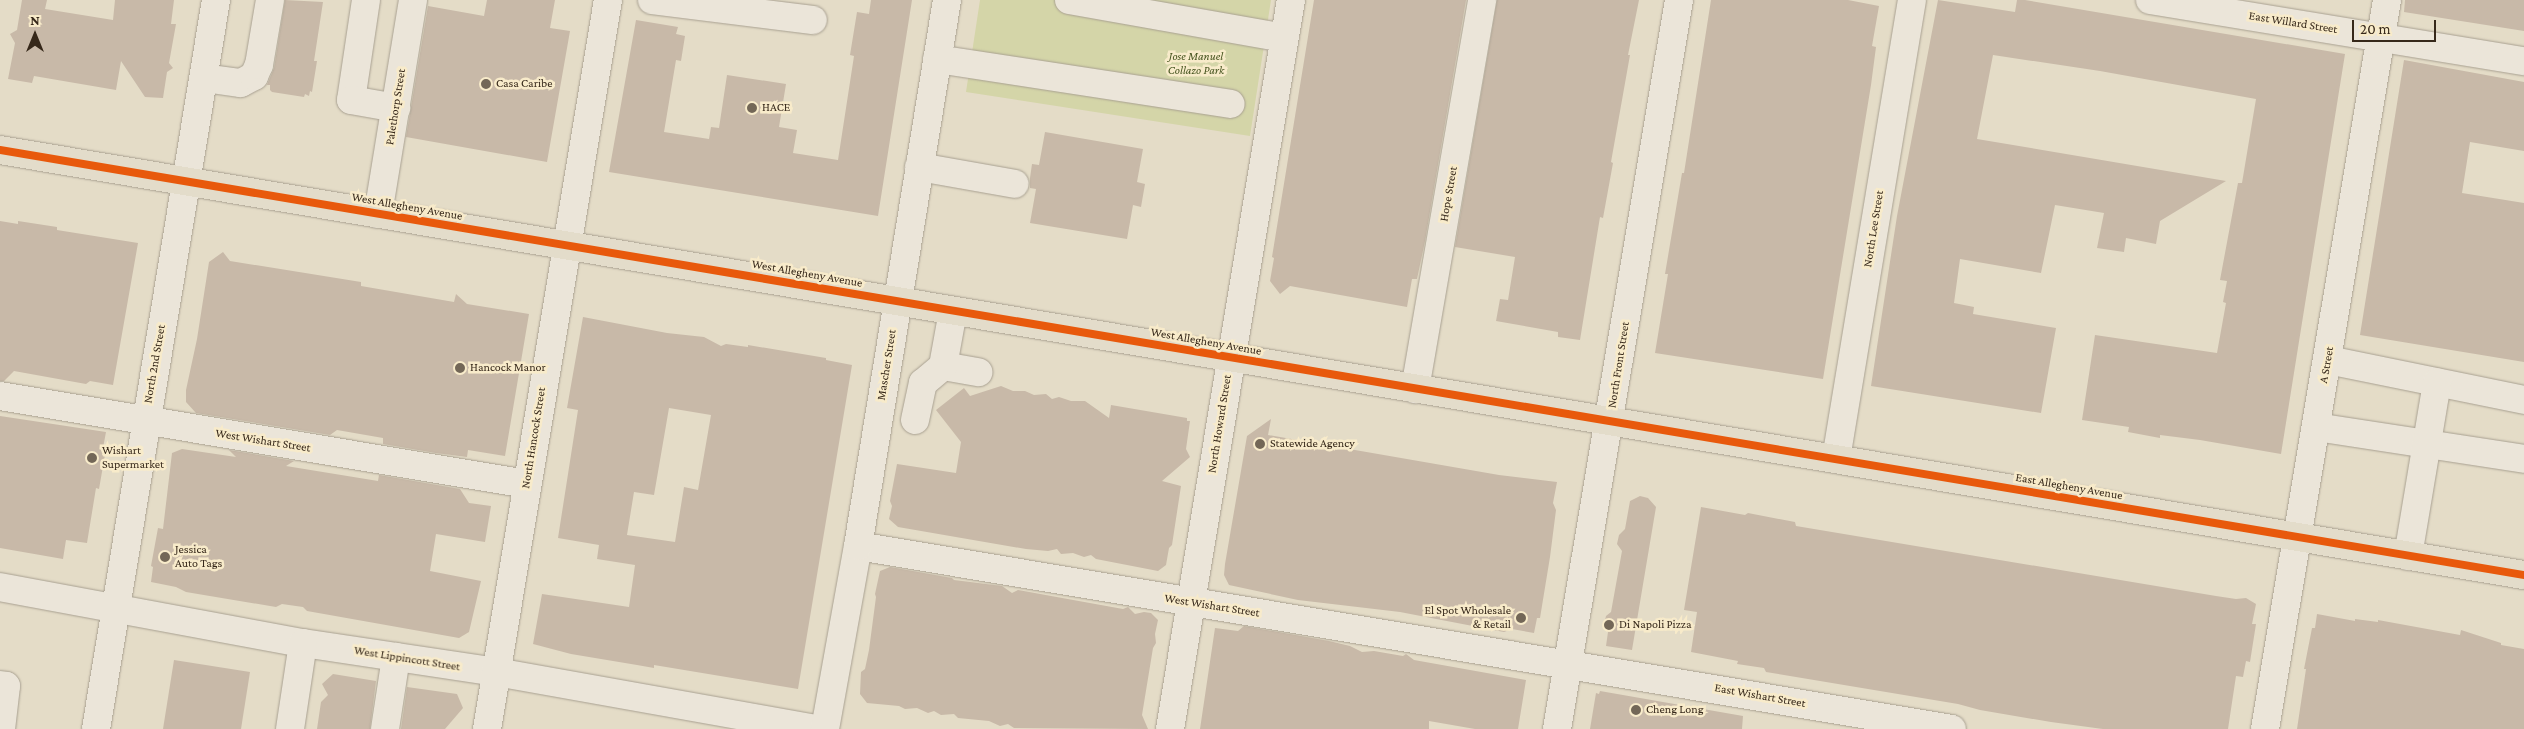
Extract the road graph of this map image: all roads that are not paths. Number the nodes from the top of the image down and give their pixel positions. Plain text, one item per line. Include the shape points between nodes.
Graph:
1 (216, 0) edge
2 (270, 0) edge
3 (366, 0) edge
4 (414, 0) edge
5 (608, 0) edge
6 (652, 0) edge
7 (947, 0) edge
8 (1069, 0) edge
9 (1290, 0) edge
10 (1482, 0) edge
11 (1679, 0) edge
12 (1912, 0) edge
13 (2150, 0) edge
14 (2387, 0) edge
15 (813, 20) dead end
16 (2381, 37) junction
17 (1284, 38) junction
18 (937, 59) junction
19 (2524, 61) edge
20 (204, 78) junction
21 (1231, 104) dead end
22 (396, 108) junction
23 (0, 150) edge
24 (919, 167) junction
25 (187, 181) junction
26 (1015, 184) dead end
27 (378, 214) junction
28 (566, 244) junction
29 (897, 301) junction
30 (953, 311) junction
31 (1230, 358) junction
32 (2328, 360) junction
33 (943, 366) junction
34 (978, 372) dead end
35 (2437, 382) junction
36 (1416, 389) junction
37 (0, 396) edge
38 (2524, 400) edge
39 (915, 420) dead end
40 (1610, 421) junction
41 (146, 422) junction
42 (2316, 427) junction
43 (2427, 443) junction
44 (1836, 459) junction
45 (2524, 459) edge
46 (527, 484) junction
47 (2298, 537) junction
48 (858, 546) junction
49 (2408, 556) junction
50 (2524, 575) edge
51 (0, 587) edge
52 (1191, 603) junction
53 (116, 609) junction
54 (303, 643) junction
55 (396, 657) junction
56 (1567, 663) junction
57 (496, 672) junction
58 (0, 685) edge
59 (1, 729) edge
60 (96, 729) edge
61 (290, 729) edge
62 (385, 729) edge
63 (487, 729) edge
64 (815, 729) edge
65 (825, 729) edge
66 (1170, 729) edge
67 (1557, 729) edge
68 (1952, 729) edge
69 (2265, 729) edge

1 - 20 street, North 2nd Street
2 - 20 street via 259,65 254,76 241,82
3 - 22 street via 351,100
4 - 22 street, Palethorp Street
5 - 28 street, North Hancock Street
6 - 15 street
7 - 18 street, Mascher Street
8 - 17 street
9 - 17 street, North Howard Street
10 - 36 street, Hope Street
11 - 40 street, North Front Street
12 - 44 street, North Lee Street
13 - 16 street, East Willard Street
14 - 16 street, A Street
16 - 19 street, East Willard Street
16 - 32 street, A Street
17 - 31 street, North Howard Street
18 - 21 street
18 - 24 street, Mascher Street
20 - 25 street, North 2nd Street
22 - 27 street, Palethorp Street
23 - 25 main road, West Allegheny Avenue
24 - 26 street
24 - 29 street, Mascher Street
25 - 27 main road, West Allegheny Avenue
25 - 41 street, North 2nd Street
27 - 28 main road, West Allegheny Avenue
28 - 29 main road, West Allegheny Avenue
28 - 46 street, North Hancock Street
29 - 30 main road, West Allegheny Avenue
29 - 48 street, Mascher Street
30 - 31 main road, West Allegheny Avenue
30 - 33 street
31 - 36 main road, West Allegheny Avenue
31 - 52 street, North Howard Street
32 - 35 street
32 - 42 street, A Street
33 - 34 street
33 - 39 street via 923,383
35 - 38 street
35 - 43 street
36 - 40 main road, West Allegheny Avenue
37 - 41 street, West Wishart Street
40 - 44 main road, East Allegheny Avenue
40 - 56 street, North Front Street
41 - 46 street, West Wishart Street
41 - 53 street, North 2nd Street
42 - 43 street
42 - 47 street, A Street
43 - 45 street
43 - 49 street
44 - 47 main road, East Allegheny Avenue
46 - 57 street, North Hancock Street
47 - 49 main road, East Allegheny Avenue
47 - 69 street, A Street
48 - 52 street, West Wishart Street
48 - 65 street, Mascher Street
49 - 50 main road, East Allegheny Avenue
51 - 53 street, West Lippincott Street
52 - 56 street, West Wishart Street
52 - 66 street, North Howard Street
53 - 54 street, West Lippincott Street
53 - 60 street, North 2nd Street
54 - 55 street, West Lippincott Street
54 - 61 street
55 - 57 street, West Lippincott Street
55 - 62 street
56 - 67 street, North Front Street
56 - 68 street, East Wishart Street
57 - 63 street, North Hancock Street
57 - 64 street, West Lippincott Street
58 - 59 street via 6,686

